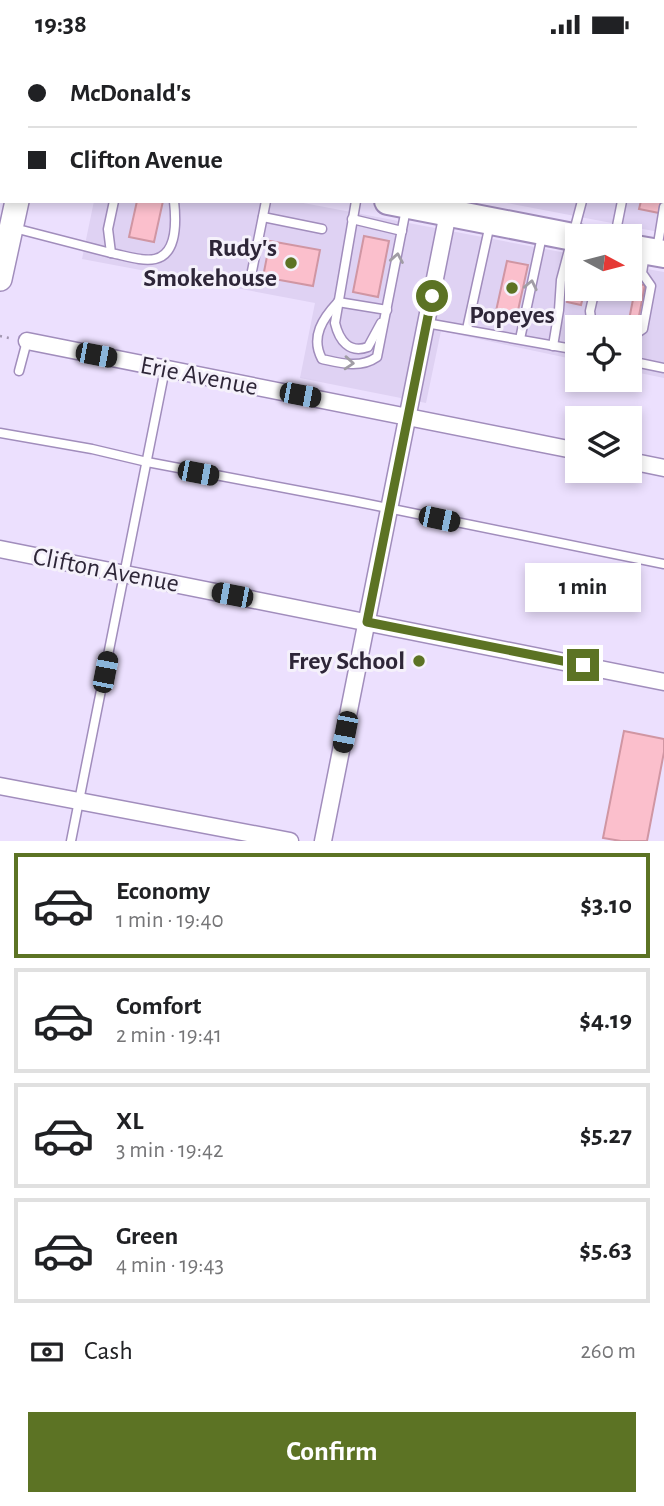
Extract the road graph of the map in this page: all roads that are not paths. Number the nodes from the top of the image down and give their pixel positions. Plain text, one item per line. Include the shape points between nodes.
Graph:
1 (16, 203) edge
2 (114, 203) edge
3 (174, 203) edge
4 (266, 203) edge
5 (355, 203) edge
6 (582, 203) edge
7 (622, 203) edge
8 (664, 207) edge
9 (416, 210) edge
10 (263, 217) junction
11 (352, 219) junction
12 (491, 221) junction
13 (577, 224) edge
14 (617, 224) edge
15 (7, 229) edge
16 (322, 229) dead end
17 (543, 231) junction
18 (565, 235) edge
19 (649, 251) edge
20 (111, 253) junction
21 (565, 267) edge
22 (251, 276) dead end
23 (0, 277) edge
24 (338, 302) junction
25 (387, 310) junction
26 (426, 323) junction
27 (467, 329) junction
28 (642, 330) edge
29 (520, 339) junction
30 (27, 341) joint
31 (553, 346) junction
32 (565, 348) edge
33 (642, 363) edge
34 (664, 368) edge
35 (165, 369) junction
36 (19, 370) dead end
37 (408, 417) junction
38 (0, 433) edge
39 (565, 448) edge
40 (147, 463) junction
41 (642, 463) edge
42 (664, 468) edge
43 (390, 509) junction
44 (0, 549) edge
45 (664, 564) edge
46 (124, 573) junction
47 (367, 622) junction
48 (664, 682) edge
49 (0, 786) edge
50 (79, 801) junction
51 (71, 841) edge
52 (290, 841) edge
53 (323, 841) edge

1 - 15 main road
2 - 20 lane via 108,229
3 - 20 lane via 176,218 166,253 154,259
4 - 10 lane
5 - 11 lane
6 - 13 lane
7 - 14 lane
8 - 19 lane
9 - 11 lane
9 - 12 main road
25 -> 9 lane
9 - 26 street
10 - 16 lane
10 - 22 lane
11 - 24 lane
12 - 17 main road
12 - 27 lane
15 - 20 lane
15 - 23 main road
17 - 18 main road
29 -> 17 lane
19 - 28 lane via 642,273 651,286
21 - 31 lane
24 - 25 lane
24 - 25 lane via 338,335 354,349 368,347
24 -> 25 lane via 324,317 316,348 322,359 351,365 377,357
26 - 27 lane
26 - 37 street
27 - 29 lane
29 - 31 lane
30 - 35 street, Erie Avenue
30 - 36 lane
31 - 32 lane
33 - 34 lane
35 - 37 street, Erie Avenue
35 - 40 lane
37 - 39 street, Erie Avenue
37 - 43 street
38 - 40 lane
40 - 43 lane
40 - 46 lane
41 - 42 street
43 - 45 lane
43 - 47 street
44 - 46 street, Clifton Avenue
46 - 47 street, Clifton Avenue
46 - 50 lane
47 - 48 street, Clifton Avenue
47 - 53 street
49 - 50 street
50 - 51 lane
50 - 52 street

